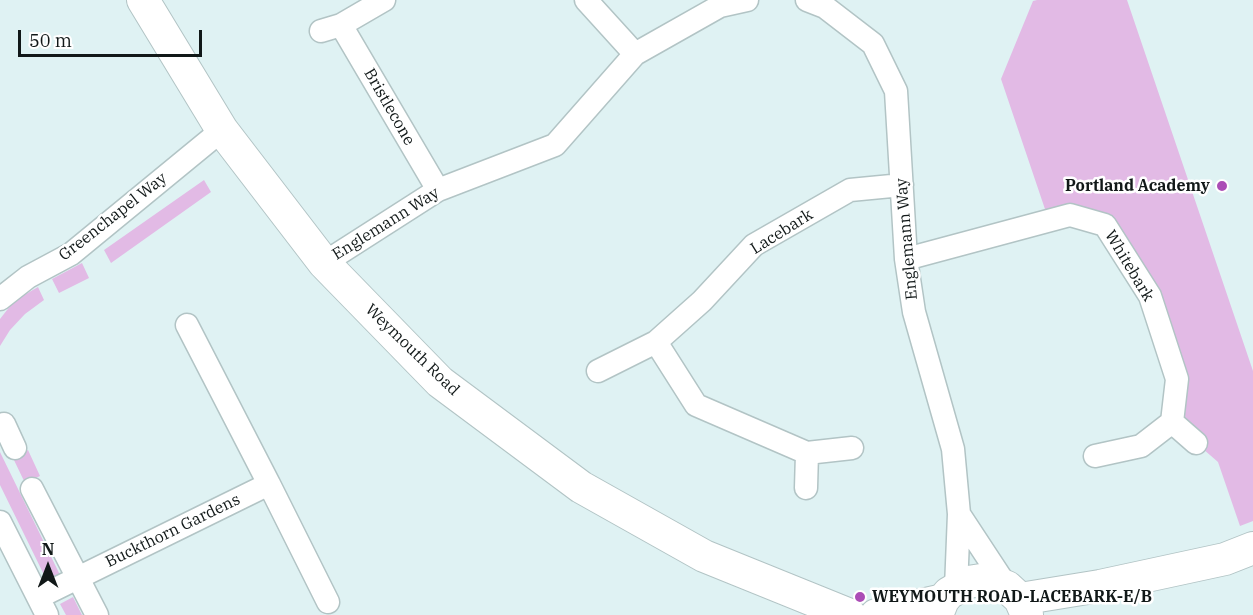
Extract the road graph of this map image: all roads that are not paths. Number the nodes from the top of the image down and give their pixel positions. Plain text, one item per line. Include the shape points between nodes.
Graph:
1 (143, 0) edge
2 (384, 0) edge
3 (586, 0) edge
4 (747, 0) edge
5 (807, 0) edge
6 (635, 54) junction
7 (222, 130) junction
8 (902, 185) junction
9 (438, 190) junction
10 (906, 259) junction
11 (324, 263) junction
12 (0, 299) edge
13 (187, 325) dead end
14 (656, 342) junction
15 (598, 371) dead end
16 (1172, 422) junction
17 (0, 425) edge
18 (1196, 443) dead end
19 (15, 448) dead end
20 (852, 448) dead end
21 (807, 453) junction
22 (1095, 456) dead end
23 (269, 484) junction
24 (806, 488) dead end
25 (32, 489) dead end
26 (959, 514) junction
27 (0, 522) edge
28 (1253, 548) edge
29 (78, 578) junction
30 (1100, 585) junction
31 (1018, 600) edge
32 (945, 601) edge
33 (328, 602) dead end
34 (43, 606) edge
35 (97, 615) edge
36 (850, 615) edge
37 (876, 615) edge
38 (1060, 615) edge

1 - 7 street, Weymouth Road
2 - 9 street, Bristlecone via 331,28
3 - 6 street
4 - 6 street, Englemann Way via 720,6
5 - 8 street, Englemann Way via 825,7 873,44 896,91
6 - 9 street, Englemann Way via 555,145
7 - 11 street, Weymouth Road
7 - 12 street, Greenchapel Way via 71,254 27,277
8 - 10 street, Englemann Way
8 - 14 street, Lacebark via 850,190 754,245 702,301
9 - 11 street, Englemann Way
10 - 16 street, Whitebark via 1070,215 1106,225 1150,296 1178,379
10 - 26 street, Englemann Way via 914,312 953,449
11 - 36 street, Weymouth Road via 440,382 581,487 704,555
13 - 23 street
14 - 15 street, Lacebark
14 - 21 street via 696,405
16 - 18 street
16 - 22 street via 1141,446
17 - 19 street via 4,424
20 - 21 street
21 - 24 street
23 - 29 street, Buckthorn Gardens
23 - 33 street
25 - 29 street
26 - 31 street, Englemann Way
26 - 32 street, Englemann Way
27 - 34 street
28 - 30 street via 1225,559
29 - 34 street, Buckthorn Gardens
29 - 35 street
30 - 31 street
30 - 38 street
31 - 32 street via 994,582 981,580 968,582
32 - 37 street

